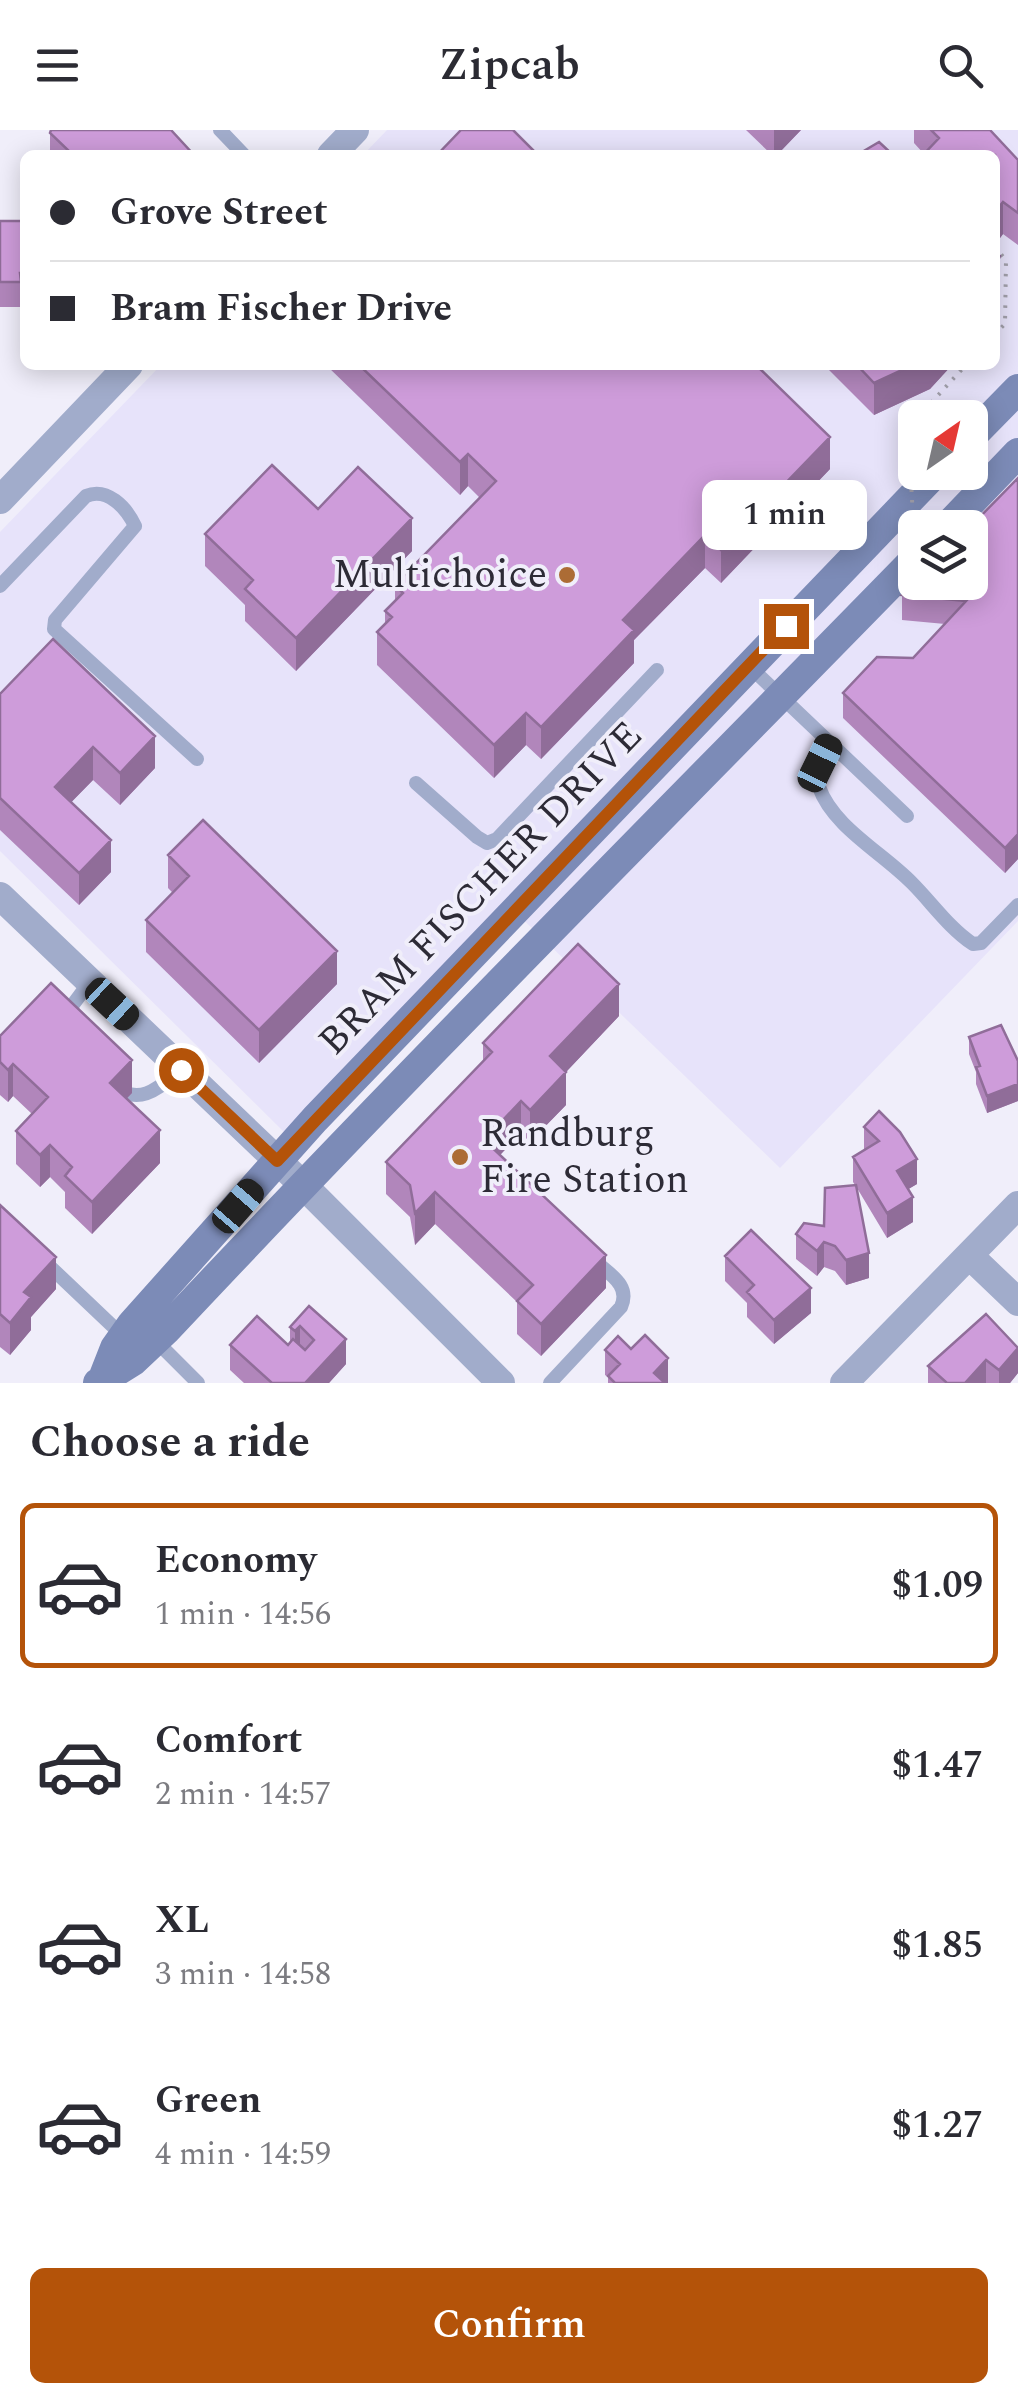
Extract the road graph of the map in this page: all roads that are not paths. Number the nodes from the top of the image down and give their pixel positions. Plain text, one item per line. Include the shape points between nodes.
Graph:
1 (220, 130) edge
2 (355, 130) edge
3 (239, 150) edge
4 (336, 150) edge
5 (125, 370) edge
6 (1018, 389) edge
7 (988, 420) edge
8 (1018, 453) edge
9 (918, 490) edge
10 (0, 500) edge
11 (968, 510) edge
12 (898, 574) edge
13 (0, 586) edge
14 (748, 665) junction
15 (656, 670) dead end
16 (780, 697) junction
17 (830, 743) junction
18 (197, 758) dead end
19 (416, 782) dead end
20 (907, 816) dead end
21 (0, 896) edge
22 (1018, 905) edge
23 (90, 983) junction
24 (65, 1041) edge
25 (181, 1070) junction
26 (100, 1074) edge
27 (277, 1161) junction
28 (302, 1185) junction
29 (1018, 1206) edge
30 (28, 1246) edge
31 (584, 1252) edge
32 (970, 1256) junction
33 (1018, 1302) edge
34 (124, 1336) junction
35 (155, 1340) junction
36 (101, 1380) edge
37 (198, 1383) edge
38 (501, 1383) edge
39 (550, 1383) edge
40 (844, 1383) edge

1 - 3 lane
2 - 4 street
5 - 10 street
6 - 7 main road
8 - 11 main road
9 - 14 main road, BRAM FISCHER DRIVE
12 - 16 main road, BRAM FISCHER DRIVE
13 - 18 lane via 86,496 108,495 135,526 54,629
14 - 16 lane
14 - 27 main road, BRAM FISCHER DRIVE
15 - 19 lane via 498,839 487,843 478,837
16 - 17 lane
16 - 28 main road, BRAM FISCHER DRIVE
17 - 20 lane
17 - 22 lane via 816,774 832,811 959,935 981,943
21 - 23 street
23 - 24 lane via 66,1010
23 - 25 street
25 - 26 lane via 136,1097
25 - 27 street
27 - 28 street
27 - 34 main road, BRAM FISCHER DRIVE
28 - 35 main road, BRAM FISCHER DRIVE
28 - 38 street
29 - 32 street
30 - 34 lane
31 - 39 lane via 624,1287 626,1297
32 - 33 street
32 - 40 street
34 - 36 main road, BRAM FISCHER DRIVE
35 - 36 main road, BRAM FISCHER DRIVE
35 - 37 lane

